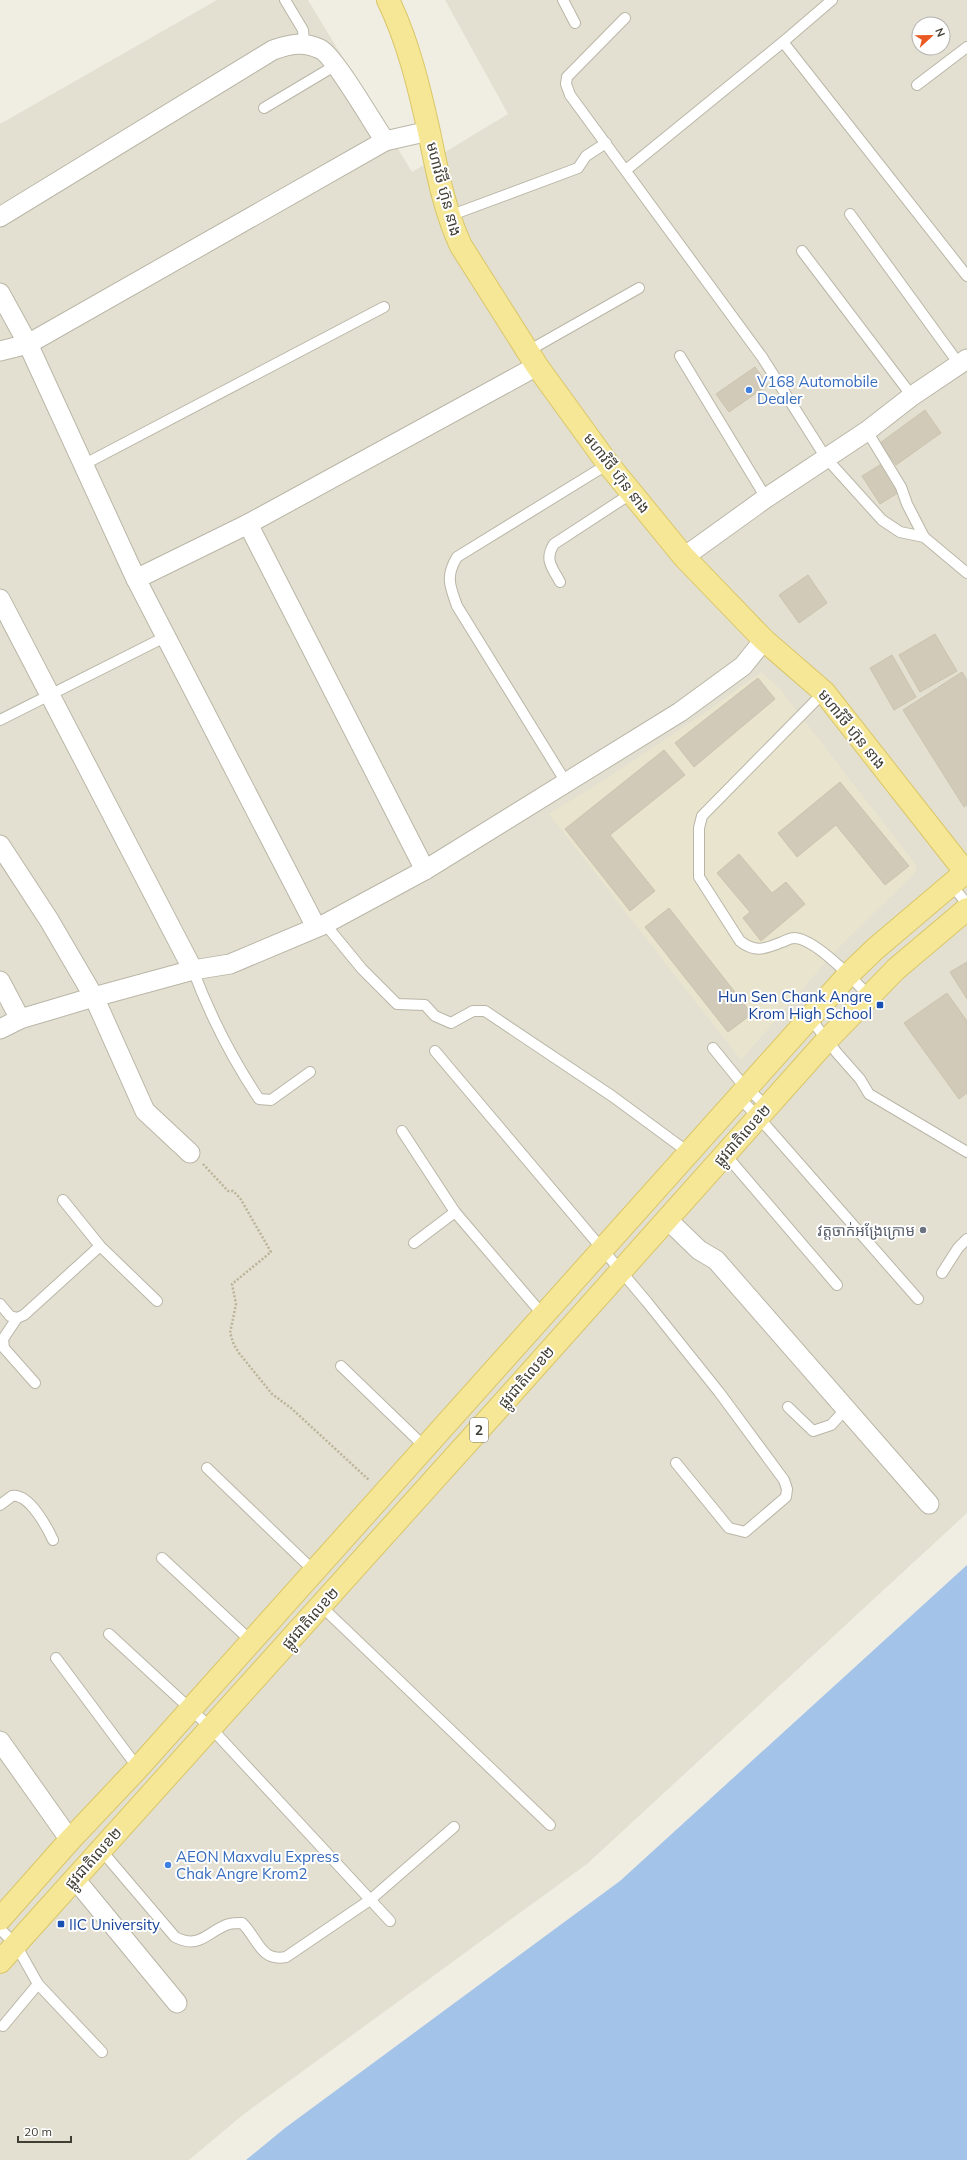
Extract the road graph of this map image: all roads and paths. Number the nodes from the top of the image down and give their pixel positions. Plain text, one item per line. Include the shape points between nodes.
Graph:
1 (285, 0) edge
2 (388, 0) edge
3 (563, 0) edge
4 (832, 0) edge
5 (625, 18) dead end
6 (575, 23) dead end
7 (783, 42) junction
8 (304, 43) junction
9 (967, 48) edge
10 (336, 65) junction
11 (917, 85) dead end
12 (264, 108) dead end
13 (429, 131) junction
14 (384, 141) junction
15 (606, 143) junction
16 (626, 170) junction
17 (850, 214) dead end
18 (449, 216) junction
19 (0, 217) edge
20 (802, 251) dead end
21 (967, 276) edge
22 (639, 288) dead end
23 (0, 293) edge
24 (384, 307) dead end
25 (28, 344) junction
26 (0, 351) edge
27 (680, 356) dead end
28 (533, 359) junction
29 (963, 362) edge
30 (912, 396) junction
31 (867, 431) junction
32 (826, 458) junction
33 (608, 464) junction
34 (83, 465) junction
35 (632, 493) junction
36 (766, 498) junction
37 (248, 524) junction
38 (924, 537) junction
39 (684, 556) junction
40 (967, 573) edge
41 (136, 579) junction
42 (560, 582) dead end
43 (0, 599) edge
44 (165, 637) junction
45 (764, 640) junction
46 (824, 692) junction
47 (50, 696) junction
48 (0, 720) edge
49 (566, 784) junction
50 (0, 845) edge
51 (425, 870) junction
52 (963, 875) edge
53 (967, 904) edge
54 (967, 909) edge
55 (320, 926) junction
56 (193, 970) junction
57 (848, 975) junction
58 (0, 981) edge
59 (868, 995) junction
60 (94, 997) junction
61 (810, 1018) junction
62 (20, 1019) junction
63 (0, 1029) edge
64 (828, 1039) junction
65 (713, 1048) dead end
66 (435, 1051) dead end
67 (310, 1072) dead end
68 (742, 1091) junction
69 (763, 1112) junction
70 (402, 1130) dead end
71 (688, 1152) junction
72 (967, 1152) edge
73 (190, 1153) joint
74 (725, 1154) junction
75 (63, 1200) dead end
76 (455, 1212) junction
77 (667, 1219) junction
78 (967, 1239) edge
79 (414, 1243) dead end
80 (100, 1246) junction
81 (603, 1247) junction
82 (620, 1270) junction
83 (942, 1273) dead end
84 (837, 1285) dead end
85 (918, 1299) dead end
86 (157, 1301) dead end
87 (0, 1304) edge
88 (543, 1314) junction
89 (17, 1318) junction
90 (341, 1366) dead end
91 (491, 1372) junction
92 (36, 1382) dead end
93 (512, 1394) junction
94 (788, 1407) dead end
95 (846, 1409) junction
96 (425, 1447) junction
97 (676, 1463) dead end
98 (207, 1468) dead end
99 (384, 1494) junction
100 (928, 1504) dead end
101 (0, 1505) edge
102 (349, 1532) junction
103 (53, 1540) dead end
104 (370, 1552) junction
105 (162, 1558) dead end
106 (314, 1571) junction
107 (321, 1606) junction
108 (109, 1634) dead end
109 (251, 1641) junction
110 (56, 1658) dead end
111 (190, 1709) junction
112 (211, 1728) junction
113 (0, 1741) edge
114 (138, 1768) junction
115 (550, 1825) dead end
116 (454, 1827) dead end
117 (70, 1840) junction
118 (101, 1850) junction
119 (75, 1879) junction
120 (370, 1900) junction
121 (0, 1919) edge
122 (390, 1921) dead end
123 (0, 1930) edge
124 (16, 1945) junction
125 (0, 1962) edge
126 (38, 1984) junction
127 (177, 2004) dead end
128 (3, 2026) dead end
129 (102, 2052) dead end

1 - 8 lane via 303,30
2 - 13 main road, មហាវិថី ហ៊ុន នាង via 418,86
3 - 6 lane
4 - 7 lane
5 - 15 lane via 567,77 566,84 570,94
7 - 16 lane
7 - 21 lane
8 - 10 street via 322,49
8 - 19 street via 288,44 273,50
9 - 11 lane
10 - 12 lane
10 - 14 street
13 - 14 street
13 - 18 main road, មហាវិថី ហ៊ុន នាង
14 - 25 street
15 - 16 lane
15 - 18 lane via 586,156 578,168
16 - 32 lane via 762,357
17 - 29 lane
18 - 28 main road, មហាវិថី ហ៊ុន នាង via 461,246
20 - 30 lane
22 - 28 lane
23 - 25 street
24 - 34 lane
25 - 26 street
25 - 34 street
27 - 36 lane
28 - 33 main road, មហាវិថី ហ៊ុន នាង
28 - 37 street
29 - 30 street
30 - 31 street
31 - 32 street
31 - 38 lane via 901,486 906,504
32 - 36 street
32 - 38 lane via 882,520 900,532
33 - 35 main road, មហាវិថី ហ៊ុន នាង
33 - 49 lane via 457,557 450,567 448,583 457,606
34 - 41 street
35 - 39 main road, មហាវិថី ហ៊ុន នាង
35 - 42 lane via 554,544 549,552 549,561
36 - 39 street
37 - 41 street
37 - 51 street
38 - 40 lane
39 - 45 main road, មហាវិថី ហ៊ុន នាង
41 - 44 street
43 - 47 street
44 - 47 lane
44 - 55 street
45 - 46 main road, មហាវិថី ហ៊ុន នាង
45 - 49 street via 743,666 680,712
46 - 52 main road, មហាវិថី ហ៊ុន នាង
46 - 57 lane via 702,816 699,828 699,877 740,941 748,948 757,950 793,938 812,944
47 - 48 lane
47 - 56 street
49 - 51 street
50 - 60 street via 50,920
51 - 55 street
52 - 53 lane
52 - 57 main road, ផ្លូវជាតិលេខ២ / 2
54 - 59 main road, ផ្លូវជាតិលេខ២ / 2
55 - 56 street via 230,964
55 - 71 lane via 396,1004 425,1006 435,1016 451,1023 473,1011 485,1011 612,1096
56 - 60 street
56 - 67 lane via 210,1016 259,1099 271,1100
57 - 59 lane
57 - 61 main road, ផ្លូវជាតិលេខ២ / 2
58 - 62 street
59 - 64 main road, ផ្លូវជាតិលេខ២ / 2
60 - 62 street
60 - 73 street via 145,1111
61 - 64 lane
61 - 68 main road, ផ្លូវជាតិលេខ២ / 2
62 - 63 street
64 - 69 main road, ផ្លូវជាតិលេខ២ / 2
64 - 72 lane via 869,1094
65 - 68 lane
66 - 81 lane
68 - 69 lane
68 - 71 main road, ផ្លូវជាតិលេខ២ / 2
69 - 74 main road, ផ្លូវជាតិលេខ២ / 2
69 - 85 lane
70 - 76 lane
71 - 81 main road, ផ្លូវជាតិលេខ២ / 2
73 - 99 path via 212,1172 228,1191 234,1190 271,1252 232,1284 236,1304 230,1333 234,1345 272,1394 291,1408
74 - 77 main road, ផ្លូវជាតិលេខ២ / 2
74 - 84 lane
75 - 80 lane
76 - 79 lane
76 - 88 lane
77 - 82 main road, ផ្លូវជាតិលេខ២ / 2
77 - 95 street via 699,1250 716,1260
78 - 83 lane
80 - 86 lane
80 - 89 lane via 24,1315
81 - 82 lane
81 - 88 main road, ផ្លូវជាតិលេខ២ / 2
82 - 93 main road, ផ្លូវជាតិលេខ២ / 2
82 - 97 lane via 719,1392 784,1480 786,1497 745,1532 738,1531 729,1528
87 - 89 lane via 10,1316
88 - 91 main road, ផ្លូវជាតិលេខ២ / 2
89 - 92 lane via 3,1338 4,1348
90 - 96 lane
91 - 93 main road
91 - 96 main road, ផ្លូវជាតិលេខ២ / 2
93 - 104 main road, ផ្លូវជាតិលេខ២ / 2
94 - 95 lane via 813,1431 830,1425
95 - 100 street
96 - 99 main road, ផ្លូវជាតិលេខ២ / 2
98 - 106 lane
99 - 102 main road, ផ្លូវជាតិលេខ២ / 2
101 - 103 lane via 12,1496 22,1497 44,1521
102 - 104 main road
102 - 106 main road, ផ្លូវជាតិលេខ២ / 2
104 - 107 main road, ផ្លូវជាតិលេខ២ / 2
105 - 109 lane
106 - 109 main road, ផ្លូវជាតិលេខ២ / 2
107 - 112 main road, ផ្លូវជាតិលេខ២ / 2
107 - 115 lane
108 - 111 lane
109 - 111 main road, ផ្លូវជាតិលេខ២ / 2
110 - 114 lane
111 - 112 lane
111 - 114 main road, ផ្លូវជាតិលេខ២ / 2
112 - 118 main road, ផ្លូវជាតិលេខ២ / 2
112 - 120 lane
113 - 117 street
114 - 117 main road, ផ្លូវជាតិលេខ២ / 2
116 - 120 lane
117 - 121 main road, ផ្លូវជាតិលេខ២ / 2
118 - 119 main road, ផ្លូវជាតិលេខ២ / 2
118 - 120 lane via 175,1937 184,1942 200,1941 228,1924 242,1923 251,1931 265,1955 276,1959 286,1957
119 - 124 main road, ផ្លូវជាតិលេខ២ / 2
119 - 127 street
120 - 122 lane
123 - 124 lane
124 - 125 main road, ផ្លូវជាតិលេខ២ / 2
124 - 126 lane
126 - 128 lane
126 - 129 lane

